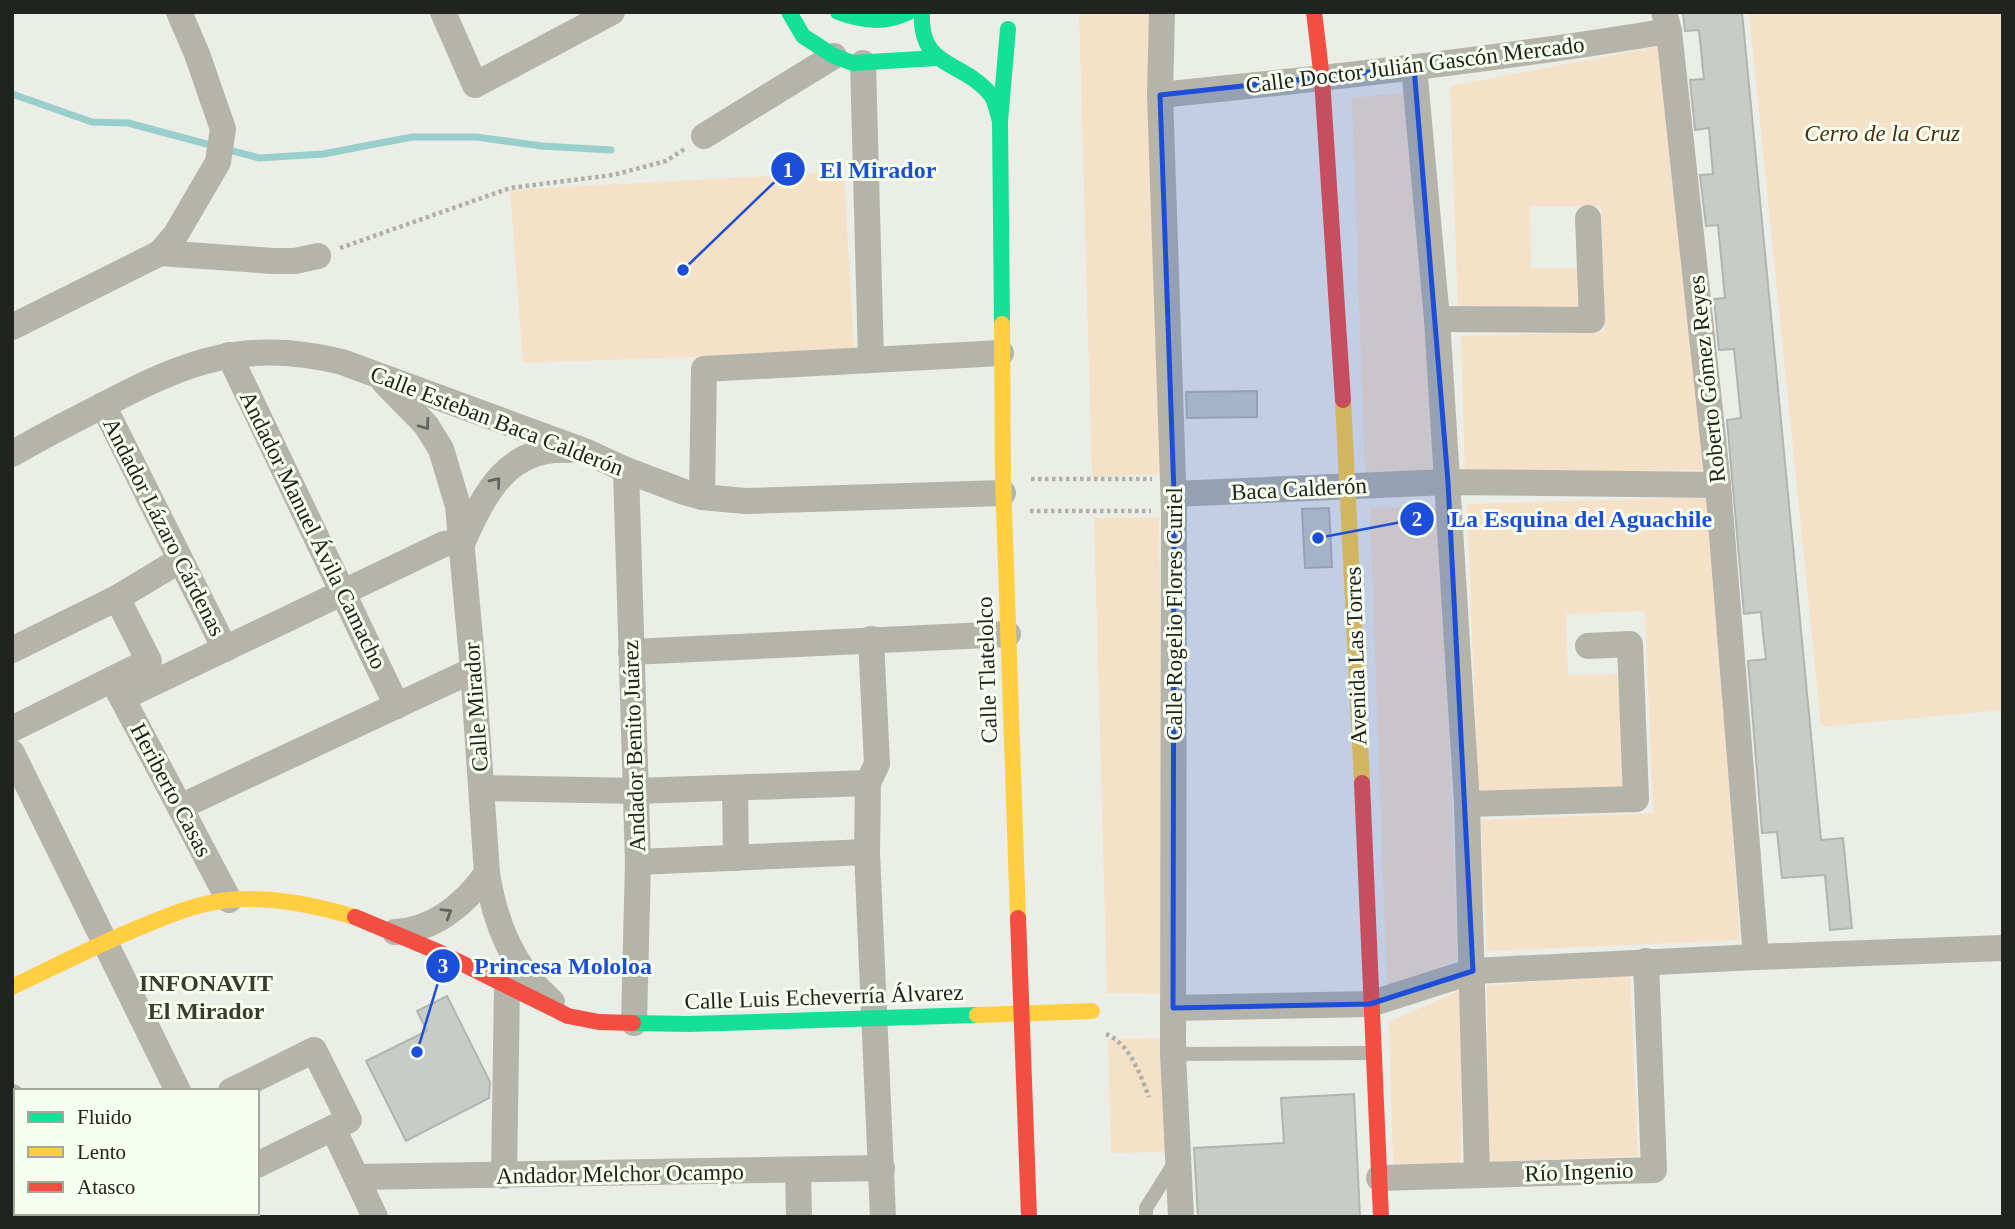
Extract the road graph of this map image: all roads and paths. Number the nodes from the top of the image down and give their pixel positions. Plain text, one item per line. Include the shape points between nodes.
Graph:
1 (179, 12) edge
2 (443, 12) edge
3 (612, 12) edge
4 (789, 12) edge
5 (838, 12) edge
6 (909, 12) edge
7 (922, 12) edge
8 (1006, 12) edge
9 (1162, 12) edge
10 (1314, 12) edge
11 (1666, 22) edge
12 (1008, 29) junction
13 (834, 56) junction
14 (937, 58) junction
15 (863, 63) junction
16 (957, 67) junction
17 (1414, 67) junction
18 (1322, 79) junction
19 (1160, 95) junction
20 (1000, 121) junction
21 (704, 136) joint
22 (1588, 218) dead end
23 (160, 253) junction
24 (318, 256) joint
25 (19, 317) edge
26 (1437, 319) junction
27 (1001, 353) junction
28 (229, 355) junction
29 (871, 359) junction
30 (377, 376) junction
31 (103, 405) junction
32 (587, 452) junction
33 (12, 454) edge
34 (626, 470) junction
35 (1448, 482) junction
36 (1718, 485) junction
37 (1349, 486) junction
38 (1004, 494) junction
39 (1174, 495) junction
40 (702, 497) junction
41 (463, 541) junction
42 (180, 560) junction
43 (342, 593) junction
44 (117, 598) junction
45 (1008, 634) junction
46 (871, 639) junction
47 (1588, 646) dead end
48 (225, 649) junction
49 (12, 650) edge
50 (631, 652) junction
51 (473, 670) junction
52 (117, 689) junction
53 (397, 706) junction
54 (12, 729) edge
55 (12, 753) edge
56 (868, 783) junction
57 (482, 788) junction
58 (735, 788) junction
59 (636, 791) junction
60 (1467, 804) junction
61 (180, 807) junction
62 (867, 852) junction
63 (736, 858) junction
64 (638, 862) junction
65 (487, 873) junction
66 (229, 900) junction
67 (395, 932) junction
68 (105, 942) junction
69 (2003, 948) edge
70 (1756, 957) junction
71 (1646, 961) junction
72 (1473, 971) junction
73 (507, 986) junction
74 (12, 987) edge
75 (1370, 1004) junction
76 (1173, 1008) junction
77 (1092, 1011) joint
78 (1022, 1014) junction
79 (568, 1016) junction
80 (873, 1019) junction
81 (634, 1023) junction
82 (1375, 1053) junction
83 (1173, 1054) junction
84 (177, 1089) edge
85 (235, 1089) edge
86 (1152, 1105) dead end
87 (334, 1128) junction
88 (1178, 1158) junction
89 (259, 1164) edge
90 (882, 1168) junction
91 (798, 1170) junction
92 (1477, 1175) junction
93 (504, 1176) junction
94 (357, 1177) junction
95 (1379, 1178) junction
96 (375, 1217) edge
97 (799, 1217) edge
98 (883, 1217) edge
99 (1029, 1217) edge
100 (1146, 1217) edge
101 (1181, 1217) edge
102 (1381, 1217) edge

1 - 23 street via 223,129 218,162
2 - 3 street via 475,85
4 - 13 street via 803,36
5 - 6 street via 881,22
7 - 14 street via 923,40
8 - 12 street, Calle Tlatelolco
9 - 19 street, Calle Rogelio Flores Curiel
10 - 18 street, Avenida Las Torres
11 - 17 street, Calle Doctor Julián Gascón Mercado via 1578,46
11 - 36 street, Roberto Gómez Reyes
12 - 16 street via 1004,43 984,62
12 - 20 street, Calle Tlatelolco
13 - 15 street
13 - 21 street
14 - 15 street
14 - 16 street, Calle Tlatelolco
15 - 29 street
16 - 20 street, Calle Tlatelolco via 993,99
17 - 18 street, Calle Doctor Julián Gascón Mercado
17 - 26 street
18 - 19 street, Calle Doctor Julián Gascón Mercado
18 - 37 street, Avenida Las Torres
19 - 39 street, Calle Rogelio Flores Curiel
20 - 27 street, Calle Tlatelolco
21 - 24 path via 666,161 613,175 510,188
22 - 26 street via 1592,320
23 - 24 street via 273,261
23 - 25 street
26 - 35 street
27 - 29 street
27 - 38 street, Calle Tlatelolco
28 - 30 street, Calle Esteban Baca Calderón via 311,354
28 - 31 street, Calle Esteban Baca Calderón via 153,378
28 - 43 street, Andador Manuel Ávila Camacho
29 - 40 street via 704,369
30 - 32 street, Calle Esteban Baca Calderón
30 -> 41 street, Calle Mirador via 426,425 441,449 453,481
31 - 33 street, Calle Esteban Baca Calderón
31 - 42 street, Andador Lázaro Cárdenas
32 - 34 street, Calle Esteban Baca Calderón
41 -> 32 street, Calle Mirador via 497,478 518,461 540,451
34 - 40 street, Calle Esteban Baca Calderón
34 - 50 street, Andador Benito Juárez
35 - 36 street, Baca Calderón
35 - 37 street, Baca Calderón
35 - 60 street
36 - 70 street, Roberto Gómez Reyes
37 - 39 street, Baca Calderón
37 - 75 street, Avenida Las Torres
38 - 39 path
38 - 39 path
38 - 40 street, Calle Esteban Baca Calderón via 745,501
38 - 45 street, Calle Tlatelolco
39 - 76 street, Calle Rogelio Flores Curiel
41 - 43 street via 444,544
41 - 51 street, Calle Mirador
42 - 44 street
42 - 48 street, Andador Lázaro Cárdenas
43 - 48 street
43 - 53 street, Andador Manuel Ávila Camacho
44 - 49 street
44 - 52 street via 149,661
45 - 46 street
45 - 78 street, Calle Tlatelolco
46 - 50 street
46 - 56 street via 877,764
47 - 60 street via 1630,644 1636,799
48 - 52 street
50 - 59 street, Andador Benito Juárez
51 - 53 street
51 - 57 street, Calle Mirador
52 - 54 street
52 - 61 street, Heriberto Casas
53 - 61 street
55 - 68 street
56 - 58 street
56 - 62 street
57 - 59 street
57 - 65 street, Calle Mirador
58 - 59 street
58 - 63 street
59 - 64 street, Andador Benito Juárez
60 - 72 street
61 - 66 street, Heriberto Casas
62 - 63 street
62 - 80 street
63 - 64 street
64 - 81 street, Andador Benito Juárez
67 -> 65 street via 415,931 457,907
65 - 79 street, Calle Mirador via 509,948 541,992
66 - 67 street, Calle Luis Echeverría Álvarez via 278,900 322,907
66 - 68 street, Calle Luis Echeverría Álvarez via 187,908
67 - 73 street, Calle Luis Echeverría Álvarez
68 - 74 street, Calle Luis Echeverría Álvarez
68 - 84 street
69 - 70 street
70 - 71 street
71 - 72 street
71 - 92 street, Río Ingenio via 1654,1170
72 - 75 street
72 - 92 street
73 - 79 street, Calle Luis Echeverría Álvarez
73 - 93 street
75 - 76 street
75 - 82 street, Avenida Las Torres
76 - 83 street, Calle Rogelio Flores Curiel
77 - 78 street, Calle Luis Echeverría Álvarez
77 - 86 path via 1103,1033 1116,1038 1129,1054
78 - 80 street, Calle Luis Echeverría Álvarez
78 - 99 street, Calle Tlatelolco
79 - 81 street, Calle Luis Echeverría Álvarez
80 - 81 street, Calle Luis Echeverría Álvarez
80 - 90 street
82 - 83 lane
82 - 95 street, Avenida Las Torres
83 - 88 street, Calle Rogelio Flores Curiel
85 - 87 street via 314,1050 349,1121
87 - 89 street
87 - 94 street
88 - 100 lane via 1146,1208
88 - 101 street, Calle Rogelio Flores Curiel
90 - 91 street, Andador Melchor Ocampo
90 - 98 street
91 - 93 street, Andador Melchor Ocampo
91 - 97 street
92 - 95 street, Río Ingenio
93 - 94 street, Andador Melchor Ocampo
94 - 96 street
95 - 102 street, Avenida Las Torres

